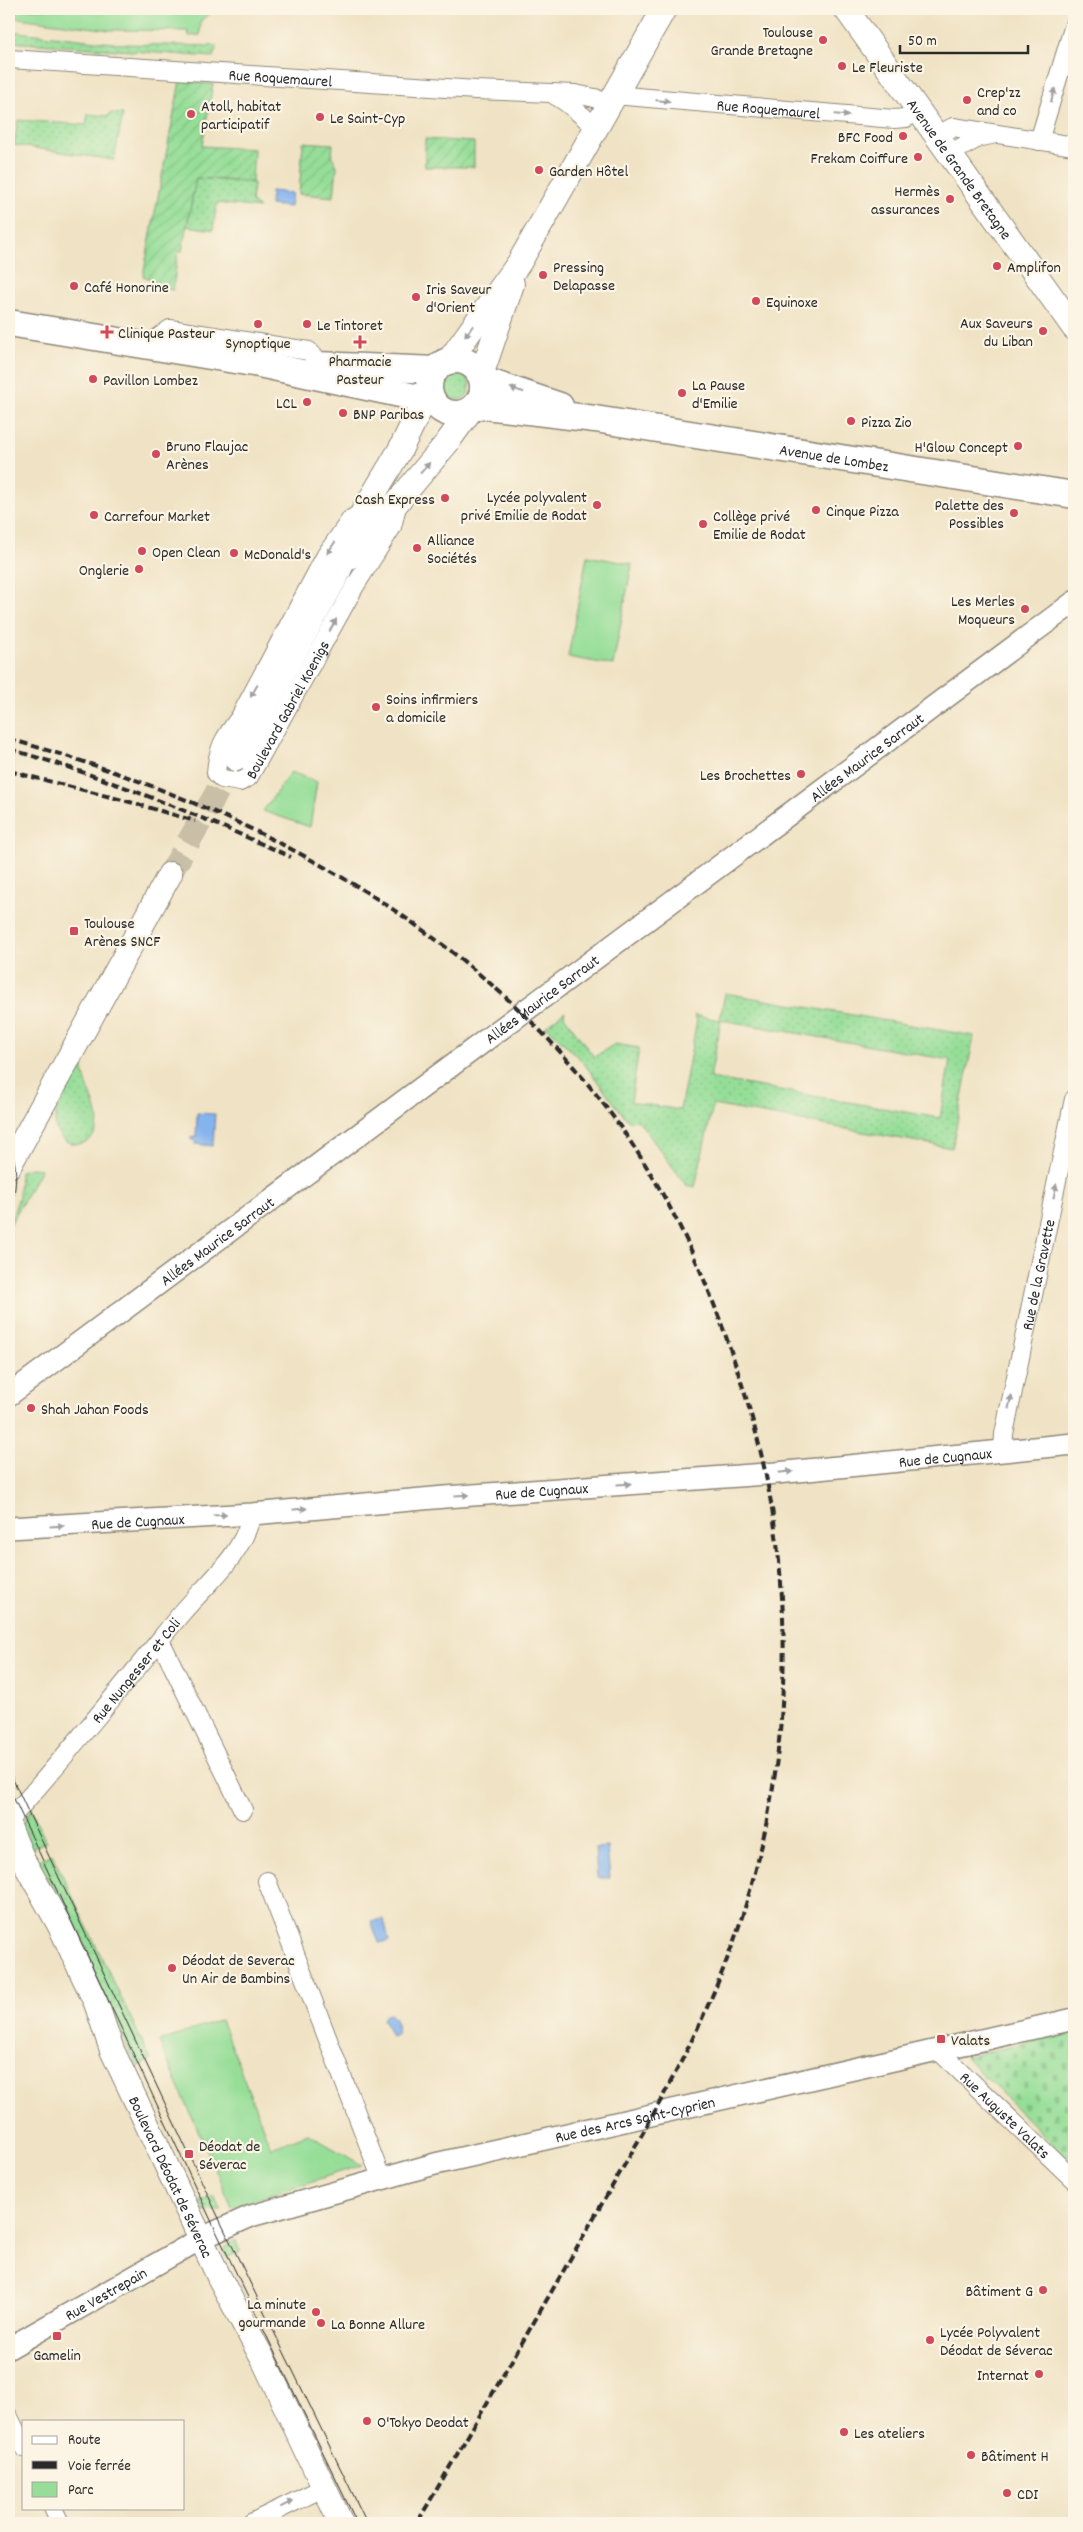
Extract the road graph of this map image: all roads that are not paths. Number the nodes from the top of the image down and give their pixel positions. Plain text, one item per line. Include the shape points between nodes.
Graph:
1 (664, 9) edge
2 (846, 9) edge
3 (1074, 25) edge
4 (9, 59) edge
5 (553, 95) junction
6 (612, 100) junction
7 (920, 111) junction
8 (597, 127) junction
9 (1039, 142) junction
10 (945, 144) junction
11 (1074, 146) edge
12 (519, 264) junction
13 (9, 323) edge
14 (1074, 328) edge
15 (147, 346) junction
16 (260, 364) junction
17 (321, 365) junction
18 (434, 384) junction
19 (478, 393) junction
20 (1074, 494) edge
21 (398, 500) junction
22 (363, 512) junction
23 (338, 573) junction
24 (1074, 602) edge
25 (236, 759) tunnel mouth
26 (170, 874) tunnel mouth
27 (1074, 1099) edge
28 (9, 1166) edge
29 (9, 1395) edge
30 (1074, 1444) edge
31 (1003, 1450) junction
32 (252, 1514) junction
33 (9, 1528) edge
34 (160, 1640) junction
35 (243, 1810) dead end
36 (9, 1820) edge
37 (9, 1827) edge
38 (267, 1881) dead end
39 (1074, 2019) edge
40 (937, 2049) junction
41 (382, 2180) junction
42 (1074, 2180) edge
43 (202, 2238) junction
44 (9, 2348) edge
45 (9, 2417) edge
46 (22, 2444) edge
47 (325, 2487) junction
48 (54, 2510) edge
49 (60, 2523) edge
50 (251, 2523) edge
51 (341, 2523) edge

1 - 6 main road, Boulevard Gabriel Koenigs
2 - 7 main road, Avenue de Grande Bretagne
9 -> 3 street
4 - 5 street, Rue Roquemaurel
5 - 6 street, Rue Roquemaurel via 576,94
5 - 8 street
6 -> 7 street, Rue Roquemaurel via 894,119 906,118
6 - 8 main road, Boulevard Gabriel Koenigs
7 - 10 main road, Avenue de Grande Bretagne
8 - 12 main road, Boulevard Gabriel Koenigs
9 - 10 street via 953,127
9 - 11 street
10 - 14 main road, Avenue de Grande Bretagne
12 -> 18 main road, Boulevard Gabriel Koenigs
12 - 19 main road, Boulevard Gabriel Koenigs
13 - 15 main road
15 - 16 main road
15 - 17 street via 170,329 309,350
16 - 17 main road
16 - 18 main road via 284,371
17 - 18 main road
18 - 19 main road via 450,413 463,413
18 - 19 main road via 458,360 467,362
18 - 22 main road, Boulevard Gabriel Koenigs
19 - 20 main road, Avenue de Lombez via 519,390 595,419
21 -> 19 main road, Boulevard Gabriel Koenigs via 446,444
22 -> 21 street, Boulevard Gabriel Koenigs via 351,519 326,555 240,717 223,740 216,773 222,779 240,782 249,777 355,586 392,527
21 - 23 main road, Boulevard Gabriel Koenigs
22 - 23 main road, Boulevard Gabriel Koenigs
23 - 25 main road, Boulevard Gabriel Koenigs
24 - 29 street, Allées Maurice Sarraut
26 - 28 main road
31 -> 27 street, Rue de la Gravette
30 - 31 street, Rue de Cugnaux
32 -> 31 street, Rue de Cugnaux via 766,1474
33 -> 32 street, Rue de Cugnaux
32 - 34 street, Rue Nungesser et Coli via 231,1560
34 - 35 street
34 - 36 street, Rue Nungesser et Coli
37 - 43 main road, Boulevard Déodat de Séverac via 23,1860 61,1928 96,2003 112,2050
38 - 41 street
39 - 40 street, Rue des Arcs Saint-Cyprien
40 - 41 street, Rue des Arcs Saint-Cyprien via 435,2164
40 - 42 street, Rue Auguste Valats
41 - 43 street, Rue des Arcs Saint-Cyprien via 251,2216
43 - 44 street, Rue Vestrepain
43 - 47 main road, Boulevard Déodat de Séverac
45 - 46 street
50 -> 47 street
47 - 51 main road, Boulevard Déodat de Séverac
48 - 49 street

